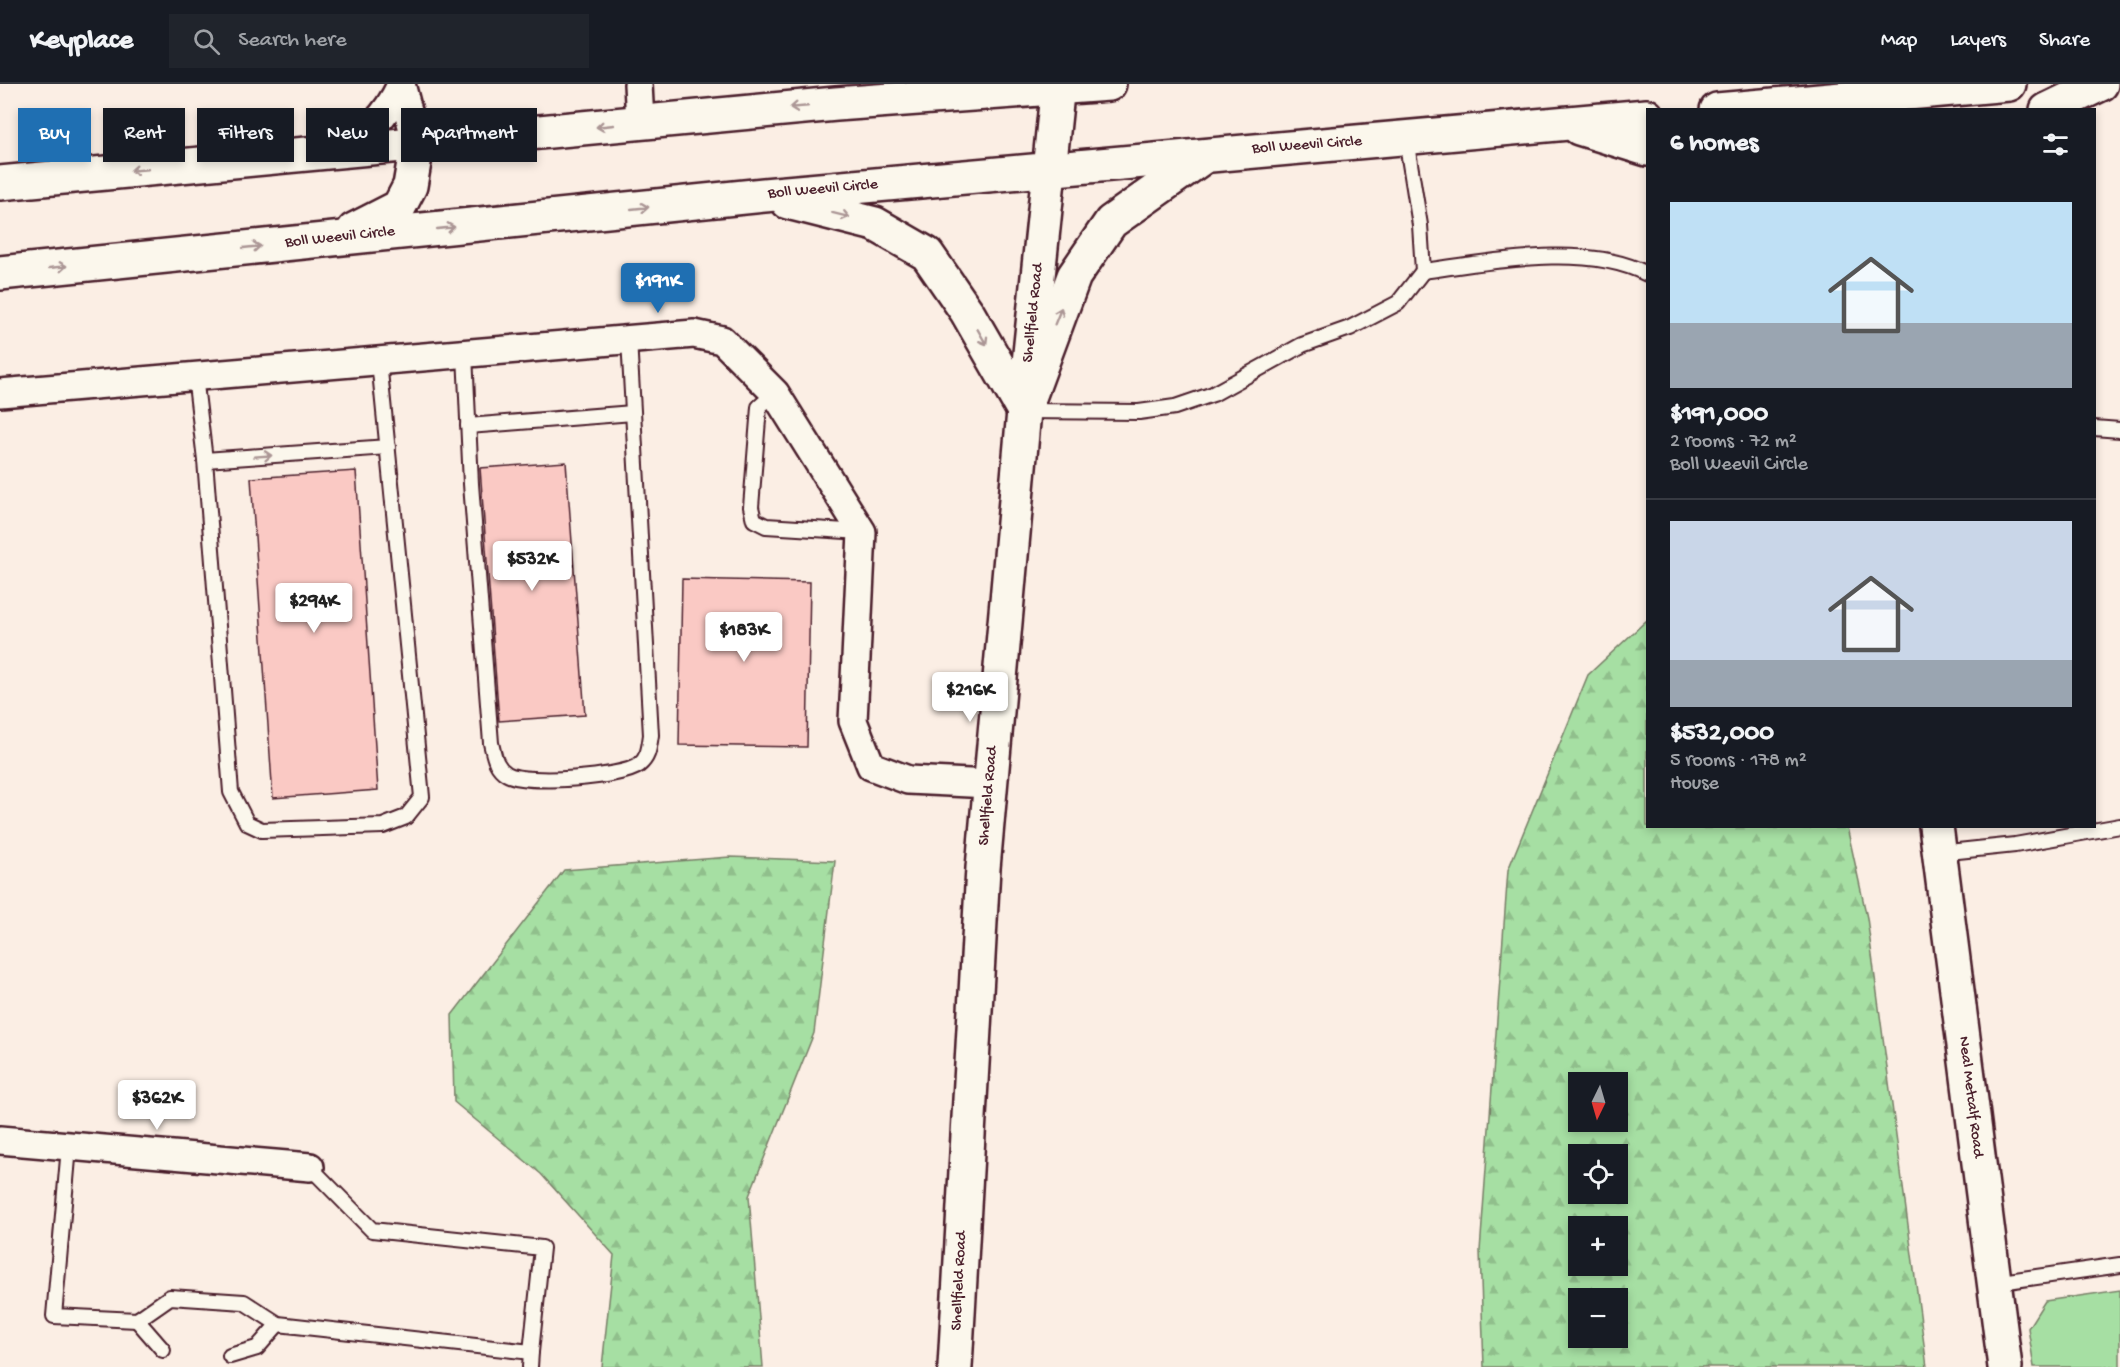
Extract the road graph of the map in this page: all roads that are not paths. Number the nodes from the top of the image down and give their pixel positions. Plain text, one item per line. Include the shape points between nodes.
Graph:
1 (638, 84) edge
2 (880, 84) edge
3 (1109, 84) edge
4 (2009, 84) edge
5 (2101, 84) edge
6 (401, 85) edge
7 (1058, 86) edge
8 (1847, 97) edge
9 (836, 104) junction
10 (407, 108) edge
11 (1737, 108) edge
12 (2051, 108) edge
13 (389, 111) edge
14 (1646, 116) edge
15 (640, 122) junction
16 (1563, 123) junction
17 (537, 132) edge
18 (1406, 139) junction
19 (1646, 149) edge
20 (1207, 154) junction
21 (306, 155) edge
22 (414, 162) edge
23 (1050, 170) junction
24 (0, 183) edge
25 (764, 195) junction
26 (336, 239) junction
27 (1423, 271) junction
28 (0, 273) edge
29 (1646, 273) edge
30 (629, 339) junction
31 (465, 354) junction
32 (379, 361) junction
33 (195, 376) junction
34 (0, 393) edge
35 (776, 393) junction
36 (1024, 411) junction
37 (633, 413) junction
38 (468, 426) junction
39 (2096, 428) edge
40 (2120, 430) edge
41 (388, 447) junction
42 (205, 460) junction
43 (862, 532) junction
44 (990, 784) junction
45 (2120, 825) edge
46 (1938, 840) edge
47 (0, 1140) edge
48 (69, 1147) junction
49 (310, 1167) joint
50 (2120, 1265) edge
51 (1994, 1283) junction
52 (136, 1320) junction
53 (278, 1324) junction
54 (163, 1350) dead end
55 (531, 1352) junction
56 (230, 1356) dead end
57 (530, 1367) edge
58 (955, 1367) edge
59 (2005, 1367) edge

1 - 15 street
2 - 9 main road
3 - 7 main road
4 - 8 main road
5 - 12 main road
6 - 10 street
6 - 13 street
7 - 9 main road
7 - 23 main road, Shellfield Road
8 - 11 main road
9 -> 15 main road
14 - 16 main road, Boll Weevil Circle
15 -> 17 main road
16 - 18 main road, Boll Weevil Circle
16 - 19 main road
18 - 20 main road, Boll Weevil Circle
18 - 27 lane
20 - 23 main road, Boll Weevil Circle
36 -> 20 main road via 1074,276 1111,222
21 -> 24 main road
22 - 26 main road via 410,186 399,207
23 - 25 main road, Boll Weevil Circle
23 - 36 main road, Shellfield Road
26 -> 25 main road, Boll Weevil Circle
25 -> 36 main road via 875,224 927,254 968,312
28 -> 26 main road, Boll Weevil Circle
27 - 29 lane via 1580,257 1634,267
27 - 36 lane via 1398,303 1350,328 1302,345 1213,394 1175,407 1139,412
30 - 31 street
30 - 35 street via 694,334 722,340
30 - 37 lane
31 - 32 street
31 - 38 lane
32 - 33 street
32 - 41 lane
33 - 34 street
33 - 42 lane
35 - 43 street
35 - 43 lane via 759,407 751,507 754,520 766,526
36 - 44 main road, Shellfield Road
37 - 38 lane
37 - 38 lane via 651,735 648,754 639,765 613,774 527,780 508,775 497,765 491,742
39 - 40 lane
42 -> 41 lane
41 - 42 lane via 422,797 406,817 383,825 262,830 247,823 231,792
43 - 44 street via 853,721 871,766 908,780
44 - 58 main road, Shellfield Road
45 - 46 lane via 2015,845
46 - 51 main road, Neal Metcalf Road
47 - 48 street
48 - 49 street
48 - 52 lane via 54,1317
49 - 55 lane via 372,1230 542,1248
50 - 51 lane
51 - 59 main road, Neal Metcalf Road
52 - 53 lane via 170,1297 244,1302
52 - 54 lane
53 - 55 lane
53 - 56 lane via 257,1348
55 - 57 lane

